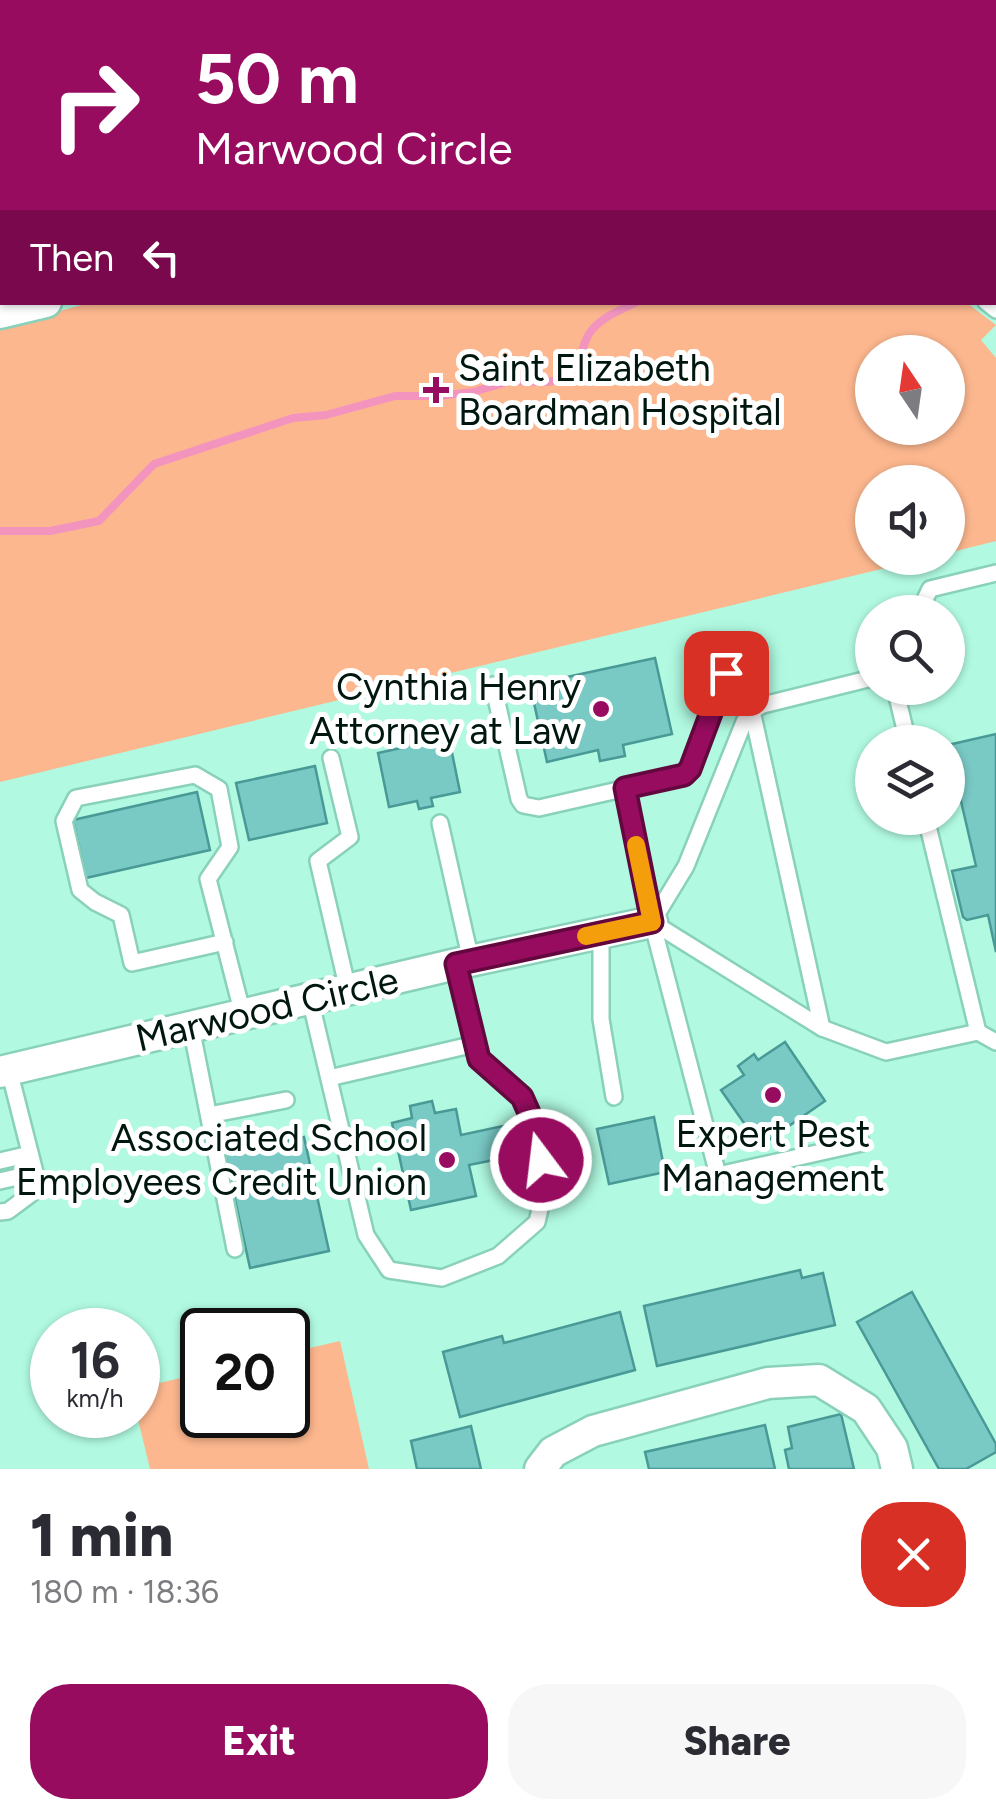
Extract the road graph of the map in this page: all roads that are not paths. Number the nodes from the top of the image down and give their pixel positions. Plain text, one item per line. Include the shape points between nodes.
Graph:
1 (33, 305) edge
2 (0, 313) edge
3 (996, 573) edge
4 (927, 595) edge
5 (739, 641) dead end
6 (855, 682) edge
7 (493, 684) dead end
8 (752, 711) junction
9 (331, 758) dead end
10 (625, 788) junction
11 (440, 823) dead end
12 (930, 835) edge
13 (652, 922) junction
14 (602, 932) junction
15 (225, 942) junction
16 (464, 963) junction
17 (348, 990) junction
18 (310, 999) junction
19 (243, 1015) junction
20 (191, 1027) junction
21 (822, 1028) junction
22 (978, 1032) junction
23 (996, 1042) edge
24 (475, 1044) junction
25 (4, 1068) edge
26 (329, 1078) junction
27 (614, 1097) dead end
28 (286, 1100) dead end
29 (209, 1114) junction
30 (862, 1143) dead end
31 (30, 1154) junction
32 (0, 1161) edge
33 (35, 1173) junction
34 (0, 1181) edge
35 (0, 1212) edge
36 (235, 1249) dead end
37 (540, 1469) edge
38 (897, 1469) edge

1 - 2 street
3 - 4 lane
5 - 10 lane via 690,769
6 - 8 lane
7 - 10 lane via 523,804 539,808
8 - 13 lane via 686,866
8 - 21 lane
9 - 17 lane via 350,836 318,862
10 - 13 lane
11 - 16 lane
12 - 22 lane
13 - 14 street, Marwood Circle
13 - 21 lane
13 - 30 lane via 718,1175
14 - 16 street, Marwood Circle
14 - 27 lane via 601,1019
15 - 15 lane via 208,879 230,847 218,789 195,774 76,798 64,820 80,890 121,915 132,964
15 - 19 lane
16 - 17 street, Marwood Circle
16 - 24 lane
17 - 18 street, Marwood Circle
18 - 19 street, Marwood Circle
18 - 26 lane
19 - 20 street, Marwood Circle
20 - 25 street, Marwood Circle
20 - 29 lane
21 - 22 lane via 886,1052
22 - 23 lane
24 - 26 lane
24 - 26 lane via 479,1059 522,1097 538,1133 545,1188 537,1222 524,1234 498,1256 442,1278 388,1270 366,1234
25 - 31 lane
28 - 29 lane
29 - 36 lane
31 - 32 lane
31 - 33 lane
33 - 34 lane
33 - 35 lane via 39,1188
37 - 38 street via 552,1452 593,1431 768,1383 819,1380 866,1409 892,1448

